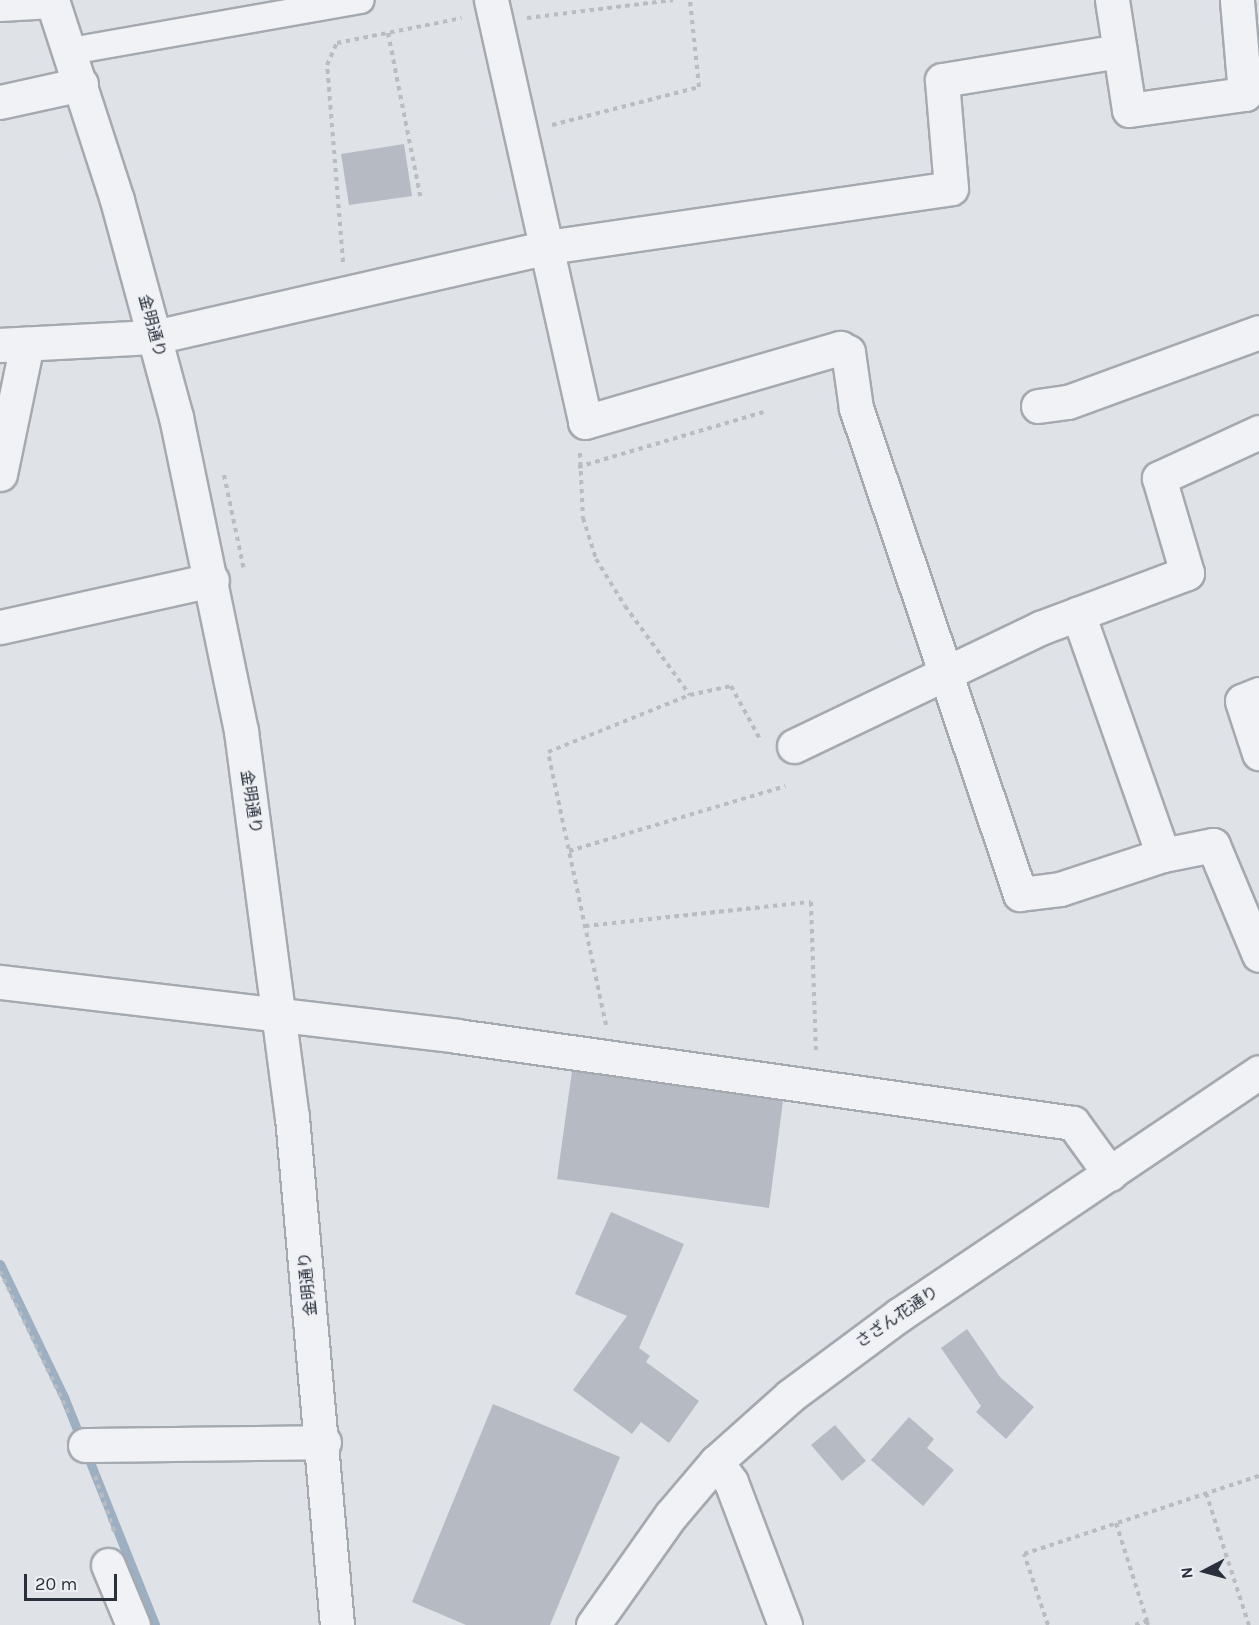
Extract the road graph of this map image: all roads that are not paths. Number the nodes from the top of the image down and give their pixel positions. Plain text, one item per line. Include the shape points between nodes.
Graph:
1 (52, 0) edge
2 (361, 0) edge
3 (1112, 0) edge
4 (1237, 0) edge
5 (0, 4) edge
6 (492, 11) edge
7 (71, 51) junction
8 (1120, 51) junction
9 (81, 84) junction
10 (1252, 93) edge
11 (0, 102) edge
12 (548, 246) junction
13 (1259, 332) edge
14 (155, 337) junction
15 (14, 344) edge
16 (1038, 406) dead end
17 (1259, 432) edge
18 (0, 474) edge
19 (212, 580) junction
20 (1078, 614) junction
21 (0, 627) edge
22 (946, 673) junction
23 (1259, 694) edge
24 (794, 746) road end
25 (1259, 753) edge
26 (1163, 855) junction
27 (1259, 955) edge
28 (0, 982) edge
29 (280, 1015) junction
30 (1259, 1072) edge
31 (1110, 1174) junction
32 (324, 1442) junction
33 (85, 1445) dead end
34 (716, 1462) junction
35 (108, 1565) dead end
36 (133, 1625) edge
37 (337, 1625) edge
38 (593, 1625) edge
39 (785, 1625) edge

1 - 5 street
1 - 7 street, 金明通り
2 - 7 street
3 - 8 street
4 - 10 street
6 - 12 street
7 - 9 street, 金明通り
8 - 10 street via 1129,110
8 - 12 street via 942,80 951,188
9 - 11 street
9 - 14 street, 金明通り
12 - 14 street
12 - 22 street via 585,422 840,348 848,352 856,408
13 - 16 street via 1068,402
14 - 15 street
14 - 19 street, 金明通り
15 - 18 street
17 - 20 street via 1159,478 1187,573
19 - 21 street
19 - 29 street, 金明通り via 241,731
20 - 22 street
20 - 26 street
22 - 24 street
22 - 26 street via 1020,894 1060,889
23 - 25 street via 1242,701
26 - 27 street via 1214,845
28 - 29 street
29 - 31 street via 1073,1123
29 - 32 street, 金明通り
30 - 31 street, さざん花通り
31 - 34 street, さざん花通り via 837,1358
32 - 33 street
32 - 37 street, 金明通り
34 - 38 street, さざん花通り via 637,1556
34 - 39 street via 731,1482
35 - 36 street

